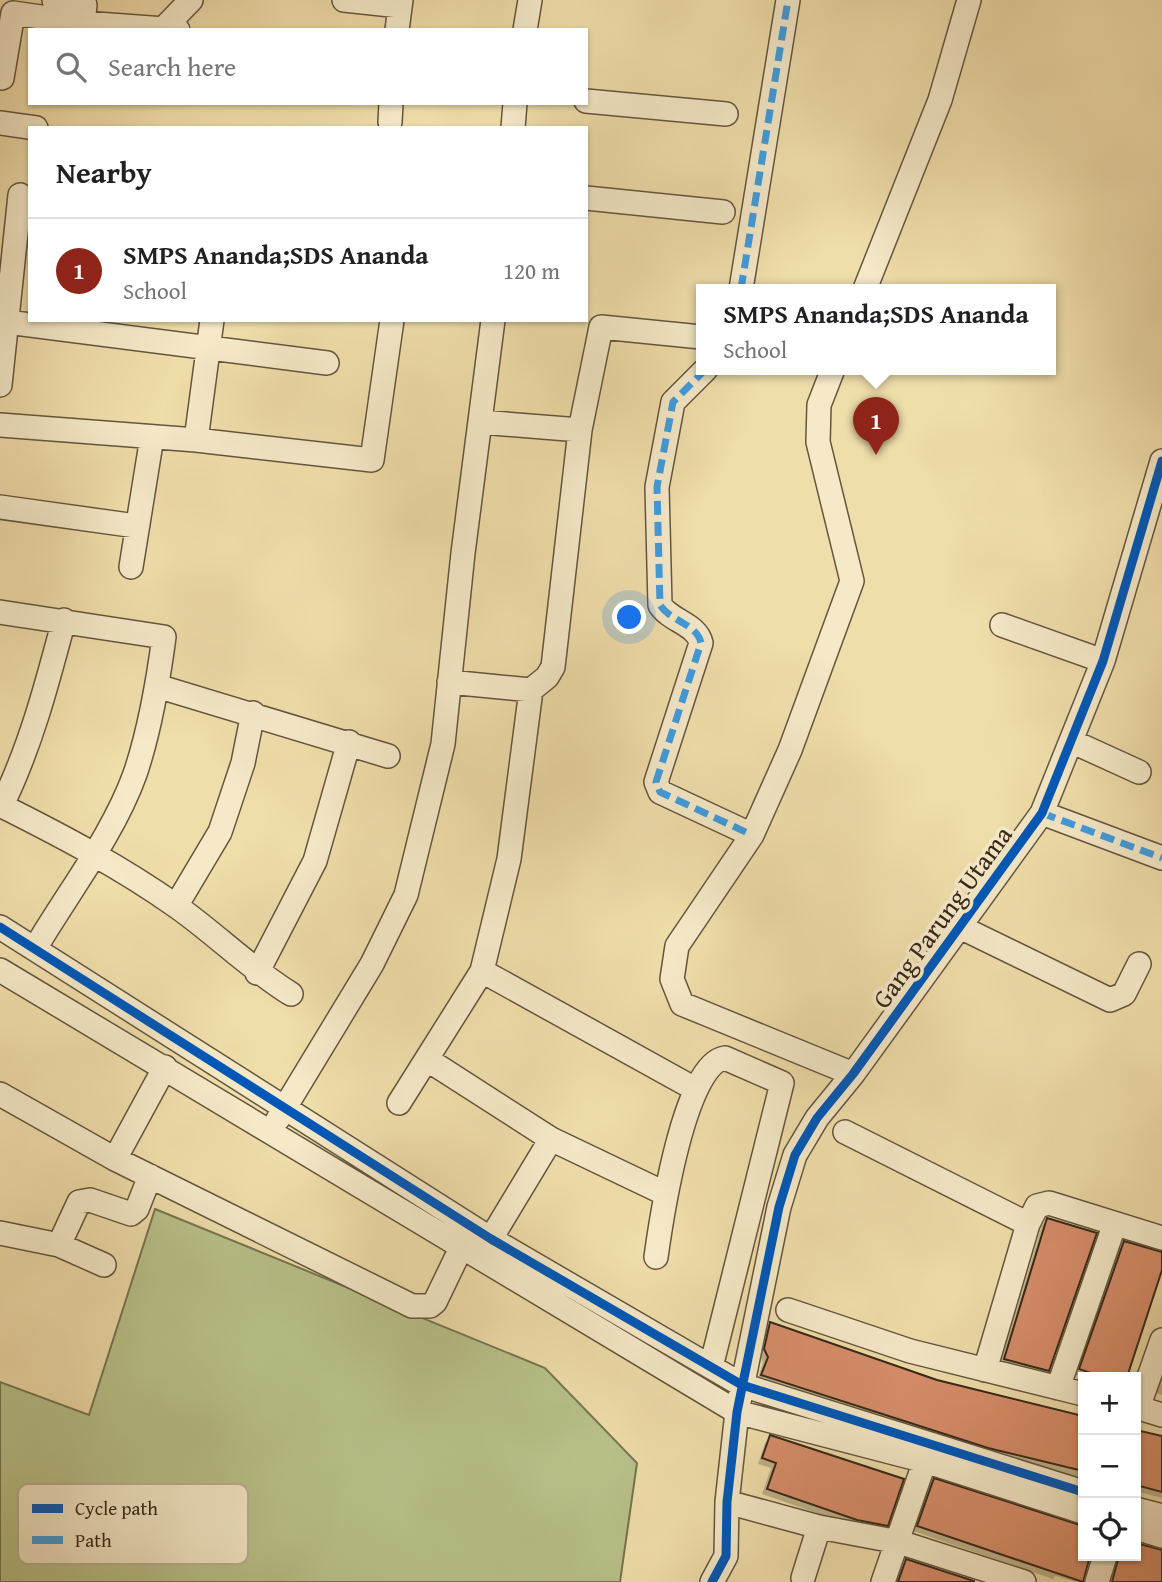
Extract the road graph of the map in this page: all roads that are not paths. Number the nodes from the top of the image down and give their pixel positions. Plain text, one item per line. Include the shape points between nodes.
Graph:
1 (54, 0) edge
2 (191, 0) edge
3 (344, 0) edge
4 (530, 0) edge
5 (788, 0) edge
6 (969, 0) edge
7 (400, 3) edge
8 (15, 6) edge
9 (83, 23) junction
10 (157, 28) edge
11 (173, 28) edge
12 (397, 28) edge
13 (524, 28) edge
14 (2, 79) dead end
15 (588, 101) edge
16 (515, 105) edge
17 (726, 114) dead end
18 (0, 123) edge
19 (513, 126) edge
20 (28, 127) edge
21 (20, 195) dead end
22 (588, 198) edge
23 (723, 212) dead end
24 (23, 225) edge
25 (733, 284) edge
26 (867, 284) edge
27 (8, 322) junction
28 (212, 322) edge
29 (392, 322) edge
30 (493, 322) edge
31 (696, 336) edge
32 (209, 349) junction
33 (327, 363) dead end
34 (1, 371) edge
35 (700, 375) edge
36 (831, 375) edge
37 (480, 422) junction
38 (0, 425) edge
39 (580, 430) junction
40 (152, 437) junction
41 (195, 440) junction
42 (1162, 461) edge
43 (0, 507) edge
44 (136, 526) junction
45 (131, 567) dead end
46 (0, 612) edge
47 (64, 620) junction
48 (1002, 625) dead end
49 (1103, 661) junction
50 (449, 681) junction
51 (157, 687) junction
52 (531, 690) junction
53 (253, 713) junction
54 (1071, 741) junction
55 (349, 742) junction
56 (388, 756) dead end
57 (1139, 772) dead end
58 (1, 805) edge
59 (1042, 813) junction
60 (752, 835) junction
61 (92, 854) junction
62 (1162, 858) edge
63 (176, 906) junction
64 (0, 927) edge
65 (960, 927) junction
66 (36, 947) junction
67 (1139, 964) dead end
68 (0, 970) edge
69 (482, 971) junction
70 (257, 973) junction
71 (290, 994) dead end
72 (428, 1060) junction
73 (165, 1067) junction
74 (853, 1074) junction
75 (695, 1089) junction
76 (0, 1094) edge
77 (399, 1103) dead end
78 (288, 1107) junction
79 (268, 1130) junction
80 (845, 1132) dead end
81 (551, 1139) junction
82 (115, 1159) junction
83 (150, 1176) junction
84 (664, 1193) junction
85 (1028, 1224) junction
86 (1114, 1226) junction
87 (0, 1233) edge
88 (1162, 1238) edge
89 (491, 1239) junction
90 (59, 1245) junction
91 (469, 1253) junction
92 (656, 1257) dead end
93 (104, 1265) dead end
94 (788, 1310) dead end
95 (1162, 1340) edge
96 (711, 1367) junction
97 (985, 1370) junction
98 (742, 1385) junction
99 (1058, 1388) junction
100 (1078, 1393) edge
101 (1141, 1396) edge
102 (1141, 1408) edge
103 (737, 1412) junction
104 (1162, 1415) edge
105 (928, 1451) junction
106 (1078, 1491) edge
107 (727, 1502) junction
108 (1078, 1510) edge
109 (1141, 1510) edge
110 (1162, 1516) edge
111 (819, 1527) junction
112 (1141, 1530) edge
113 (1162, 1536) edge
114 (898, 1542) junction
115 (1103, 1561) edge
116 (803, 1578) dead end
117 (712, 1582) edge
118 (883, 1582) edge
119 (1024, 1582) edge
120 (1097, 1582) edge

1 - 9 street via 85,5
2 - 11 street
3 - 7 street
4 - 13 street
5 - 25 street
6 - 26 street via 940,100
7 - 12 street
8 - 9 street
8 - 14 street
9 - 10 street
15 - 17 street
16 - 19 street
18 - 20 street
21 - 24 street
22 - 23 street
24 - 27 street
27 - 32 street
27 - 34 street
28 - 32 street
29 - 41 street via 372,460
30 - 37 street
31 - 39 street via 601,327
32 - 33 street
32 - 41 street
35 - 60 street via 673,402 657,487 660,605 696,633 701,643 656,782 660,792
36 - 60 street via 819,405 818,442 852,581 790,750
37 - 39 street
37 - 50 street
38 - 40 street
39 - 52 street via 553,667
40 - 41 street
40 - 44 street
42 - 49 street, Gang Parung Utama
43 - 44 street
44 - 45 street
46 - 47 street
47 - 51 street via 164,637
47 - 58 street via 37,721
48 - 49 street
49 - 54 street, Gang Parung Utama
50 - 52 street
50 - 78 street via 434,789 406,895 372,964
51 - 53 street
51 - 61 street via 134,774
52 - 69 street via 509,859
53 - 55 street
53 - 63 street via 243,764 220,832
54 - 57 street
54 - 59 street, Gang Parung Utama
55 - 56 street
55 - 70 street via 315,861
58 - 61 street
59 - 62 street
59 - 65 street, Gang Parung Utama
60 - 74 street via 677,946 672,965 675,993 682,1004
61 - 63 street
61 - 66 street
63 - 70 street
64 - 66 street
65 - 67 street via 1110,1000 1124,994
65 - 74 street, Gang Parung Utama
66 - 78 street
68 - 73 street
69 - 72 street
69 - 75 street
70 - 71 street
72 - 77 street
72 - 81 street
73 - 79 street
73 - 82 street
74 - 98 street, Gang Parung Utama via 817,1118 795,1155 779,1207
75 - 84 street
75 - 96 street via 715,1062 725,1058 782,1083
76 - 82 street
78 - 79 street
78 - 89 street
79 - 91 street
80 - 85 street
81 - 84 street
81 - 89 street
82 - 83 street
83 - 90 street via 131,1214 90,1200 79,1202
83 - 91 street via 412,1306 435,1302
84 - 92 street
85 - 86 street via 1042,1202
85 - 97 street
86 - 88 street
86 - 99 street
87 - 90 street
89 - 91 street
89 - 96 street
90 - 93 street
91 - 103 street
94 - 97 street
95 - 101 street
96 - 98 street
97 - 99 street
98 - 103 street, Gang Parung Utama
98 - 105 street
99 - 100 street
102 - 104 street
103 - 105 street
103 - 107 street, Gang Parung Utama
105 - 106 street
105 - 108 street
105 - 114 street
107 - 111 street
107 - 117 street, Gang Parung Utama via 726,1556
109 - 110 street
111 - 114 street
111 - 116 street
112 - 113 street
114 - 118 street
114 - 119 street
115 - 120 street

